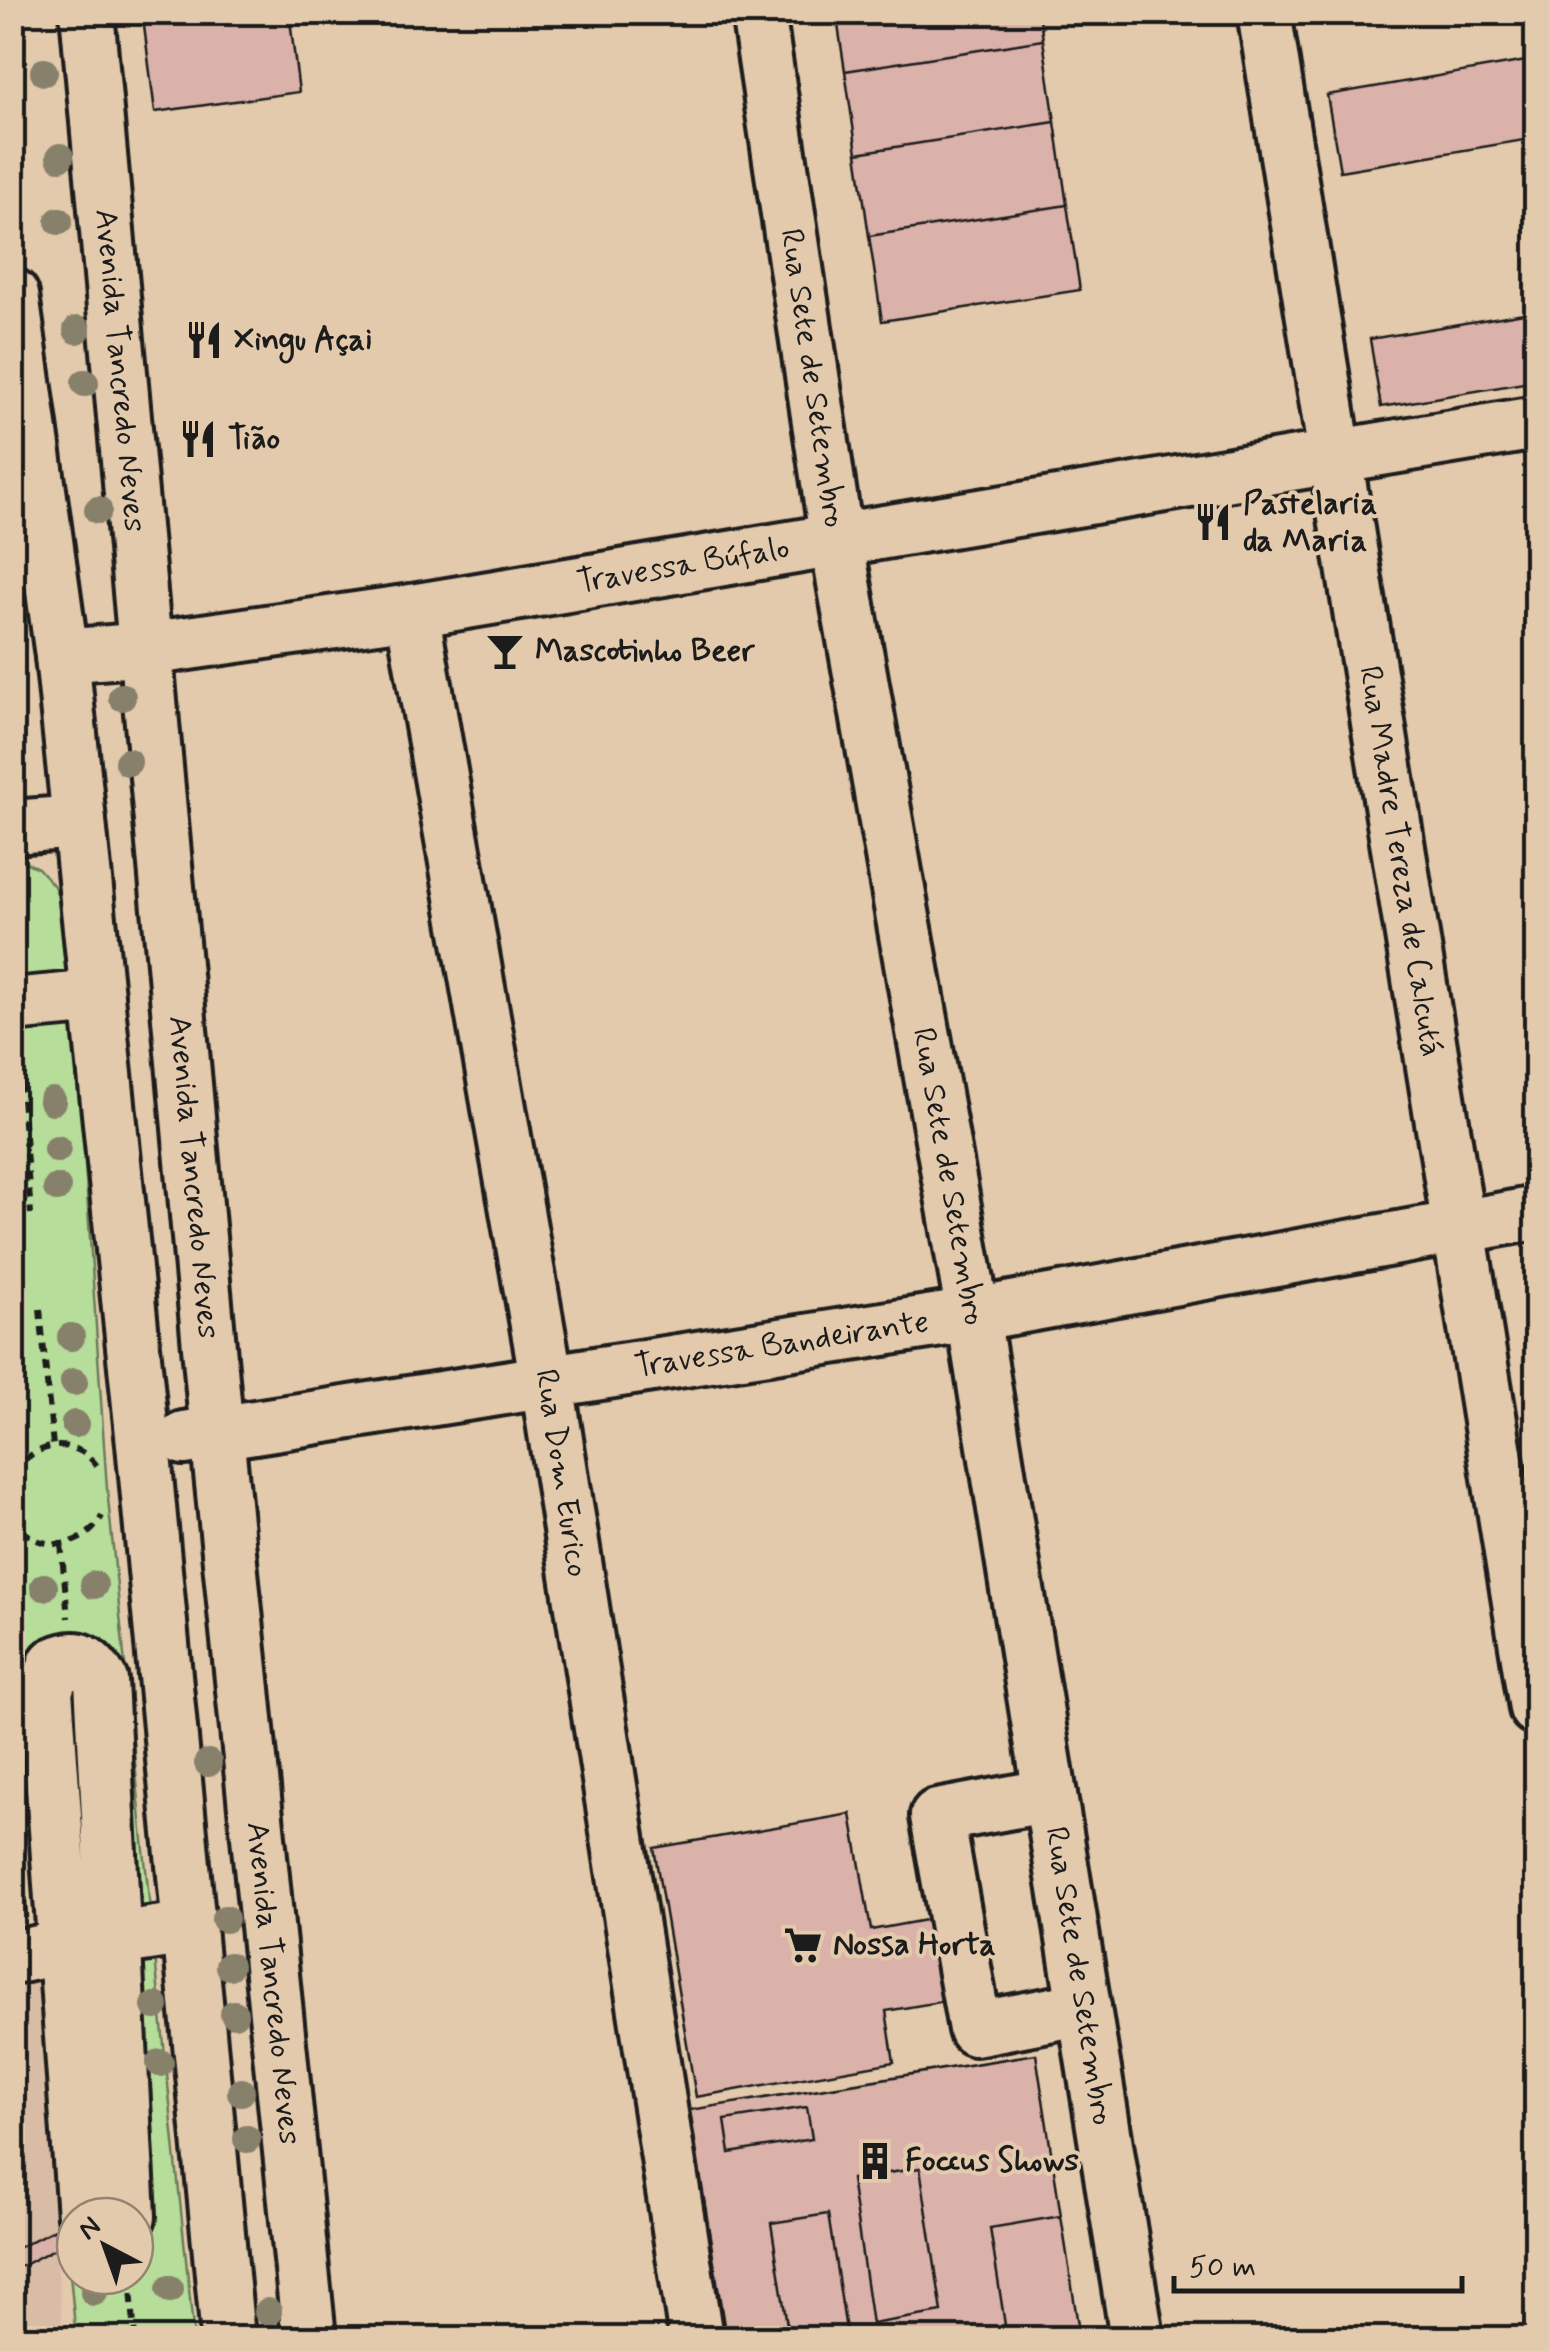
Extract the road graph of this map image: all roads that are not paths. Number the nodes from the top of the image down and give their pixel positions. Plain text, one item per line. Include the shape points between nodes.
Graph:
1 (87, 12) edge
2 (758, 12) edge
3 (1264, 12) edge
4 (12, 295) edge
5 (1536, 423) edge
6 (1336, 454) junction
7 (837, 542) junction
8 (412, 612) junction
9 (147, 649) junction
10 (62, 656) junction
11 (79, 822) junction
12 (12, 828) edge
13 (97, 996) junction
14 (15, 1022) edge
15 (1536, 1214) edge
16 (1461, 1226) junction
17 (974, 1315) junction
18 (547, 1382) junction
19 (218, 1434) junction
20 (123, 1459) junction
21 (1536, 1708) edge
22 (1050, 1795) junction
23 (190, 1928) junction
24 (90, 1942) junction
25 (12, 1958) edge
26 (1084, 2008) junction
27 (84, 2196) edge
28 (126, 2196) edge
29 (228, 2338) edge
30 (310, 2338) edge
31 (696, 2338) edge
32 (1137, 2338) edge

1 - 9 street, Avenida Tancredo Neves
2 - 7 street, Rua Sete de Setembro
3 - 6 street, Rua Madre Tereza de Calcutá
4 - 10 street
5 - 6 street, Travessa Búfalo
6 - 7 street, Travessa Búfalo
6 - 16 street, Rua Madre Tereza de Calcutá
7 - 8 street, Travessa Búfalo
7 - 17 street, Rua Sete de Setembro
8 - 9 street, Travessa Búfalo
8 - 18 street, Rua Dom Eurico
9 - 10 street, Travessa Búfalo
9 - 19 street, Avenida Tancredo Neves
10 - 11 street
11 - 12 street
11 - 13 street
13 - 14 street
13 - 20 street
15 - 16 street, Travessa Bandeirante
16 - 17 street, Travessa Bandeirante
16 - 21 street, Rua Madre Tereza de Calcutá
17 - 18 street, Travessa Bandeirante
17 - 22 street, Rua Sete de Setembro
18 - 19 street, Travessa Bandeirante
18 - 31 street, Rua Dom Eurico
19 - 20 street, Travessa Bandeirante
19 - 30 street, Avenida Tancredo Neves
20 - 23 street
22 - 26 street, Rua Sete de Setembro
22 - 26 street via 937,1816 976,2028
23 - 24 street
23 - 29 street
24 - 25 street
24 - 27 street
24 - 28 street
26 - 32 street, Rua Sete de Setembro

